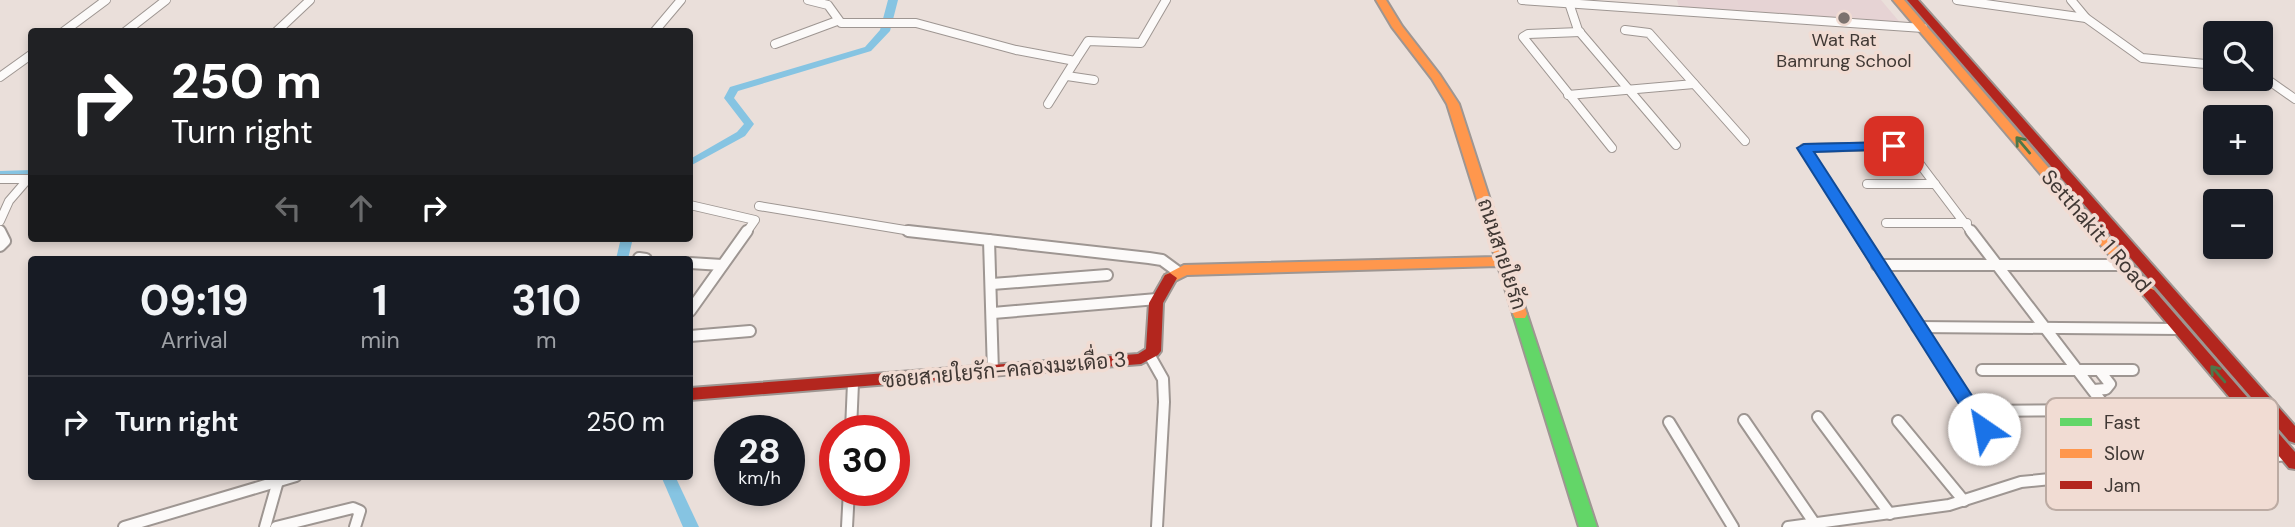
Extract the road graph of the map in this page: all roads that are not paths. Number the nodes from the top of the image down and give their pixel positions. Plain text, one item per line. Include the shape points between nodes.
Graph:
1 (106, 0) edge
2 (166, 0) edge
3 (310, 0) edge
4 (681, 0) edge
5 (808, 0) edge
6 (1166, 0) edge
7 (1381, 0) edge
8 (1522, 0) edge
9 (1898, 0) edge
10 (1912, 0) edge
11 (1957, 0) edge
12 (2071, 0) edge
13 (1569, 3) junction
14 (2087, 18) junction
15 (837, 21) junction
16 (68, 28) edge
17 (130, 28) edge
18 (280, 28) edge
19 (657, 28) edge
20 (1923, 28) junction
21 (1625, 30) dead end
22 (1580, 32) junction
23 (775, 44) dead end
24 (28, 57) edge
25 (1075, 61) junction
26 (2203, 64) edge
27 (1067, 76) junction
28 (0, 77) edge
29 (1094, 80) dead end
30 (2273, 83) edge
31 (1694, 84) junction
32 (1629, 89) junction
33 (1978, 92) junction
34 (1994, 92) junction
35 (1568, 95) junction
36 (2295, 99) edge
37 (1048, 104) dead end
38 (1745, 141) dead end
39 (1676, 145) dead end
40 (1612, 148) dead end
41 (0, 179) edge
42 (1867, 184) dead end
43 (1935, 184) junction
44 (693, 206) edge
45 (759, 206) dead end
46 (0, 220) edge
47 (1886, 223) dead end
48 (1967, 223) junction
49 (0, 230) edge
50 (989, 240) junction
51 (0, 246) edge
52 (1504, 261) junction
53 (693, 262) edge
54 (722, 265) junction
55 (1877, 265) junction
56 (2125, 265) junction
57 (2000, 266) junction
58 (1177, 271) junction
59 (1107, 275) dead end
60 (992, 284) junction
61 (1157, 299) junction
62 (693, 307) edge
63 (993, 313) junction
64 (1917, 327) junction
65 (2045, 328) junction
66 (2180, 328) junction
67 (750, 331) dead end
68 (693, 336) edge
69 (1150, 356) junction
70 (2078, 369) junction
71 (1982, 370) dead end
72 (2099, 370) junction
73 (2133, 370) dead end
74 (993, 372) junction
75 (853, 383) junction
76 (2094, 390) junction
77 (693, 394) edge
78 (2100, 398) edge
79 (2239, 398) edge
80 (2261, 398) edge
81 (2046, 410) edge
82 (1973, 411) junction
83 (852, 415) edge
84 (1818, 417) dead end
85 (2278, 418) edge
86 (1744, 420) dead end
87 (1898, 421) dead end
88 (1669, 422) dead end
89 (2295, 437) edge
90 (2278, 444) edge
91 (1996, 448) dead end
92 (2291, 459) edge
93 (2046, 479) edge
94 (282, 480) edge
95 (278, 481) junction
96 (1964, 501) junction
97 (848, 506) edge
98 (1890, 514) junction
99 (1815, 524) junction
100 (124, 527) edge
101 (265, 527) edge
102 (275, 527) edge
103 (355, 527) edge
104 (847, 527) edge
105 (1157, 527) edge
106 (1588, 527) edge
107 (1733, 527) edge
108 (1788, 527) edge

1 - 16 street
2 - 17 street
3 - 18 street
4 - 19 street
5 - 15 street via 828,5
6 - 25 street via 1141,43 1088,41
7 - 52 street, ถนนสายใยรัก via 1395,28 1447,90
8 - 13 street
9 - 20 street, Setthakit 1 Road
10 - 34 street, Setthakit 1 Road
11 - 14 street
12 - 14 street
13 - 20 street
13 - 22 street
14 - 26 street via 2142,58
15 - 23 street
15 - 25 street via 902,22
20 - 33 street, Setthakit 1 Road
21 - 31 street via 1649,33
22 - 32 street
22 - 35 street via 1523,37
24 - 28 street
25 - 27 street
27 - 29 street
27 - 37 street
30 - 36 street
31 - 32 street
31 - 38 street
32 - 35 street
32 - 39 street
33 - 34 street
56 -> 33 street, Setthakit 1 Road
34 - 80 street, Setthakit 1 Road
35 - 40 street
41 - 46 street via 28,179
42 - 43 street
43 - 48 street
43 - 55 street via 1902,147 1804,148
44 - 54 street via 755,220
45 - 50 street
47 - 48 street
48 - 57 street
49 - 51 street via 5,241
50 - 58 street via 1162,260
50 - 60 street
52 - 58 street
52 - 106 street, ถนนสายใยรัก
53 - 54 street
54 - 62 street
55 - 57 street
55 - 64 street
56 - 57 street
56 - 66 street, Setthakit 1 Road
57 - 65 street
58 - 61 street via 1162,283
59 - 60 street
60 - 63 street
61 - 63 street
61 - 69 street, ซอยสายใยรัก-คลองมะเดื่อ 3
63 - 74 street
64 - 65 street
64 - 82 street
65 - 66 street
65 - 70 street
79 -> 66 street, Setthakit 1 Road
67 - 68 street
69 - 74 street, ซอยสายใยรัก-คลองมะเดื่อ 3
69 - 105 street via 1163,379 1164,402
70 - 71 street
70 - 72 street
70 - 76 street
72 - 73 street
72 - 76 street via 2110,384
74 - 75 street, ซอยสายใยรัก-คลองมะเดื่อ 3
75 - 77 street, ซอยสายใยรัก-คลองมะเดื่อ 3
75 - 83 street
76 - 78 street
81 - 82 street
82 - 91 street
84 - 98 street
85 - 89 street, Setthakit 1 Road
86 - 99 street
87 - 96 street
88 - 107 street
92 -> 90 street, Setthakit 1 Road
93 - 96 street via 2021,482
94 - 95 street
95 - 100 street
95 - 101 street
96 - 98 street
97 - 104 street
98 - 99 street
99 - 108 street
102 - 103 street via 353,508 360,511

